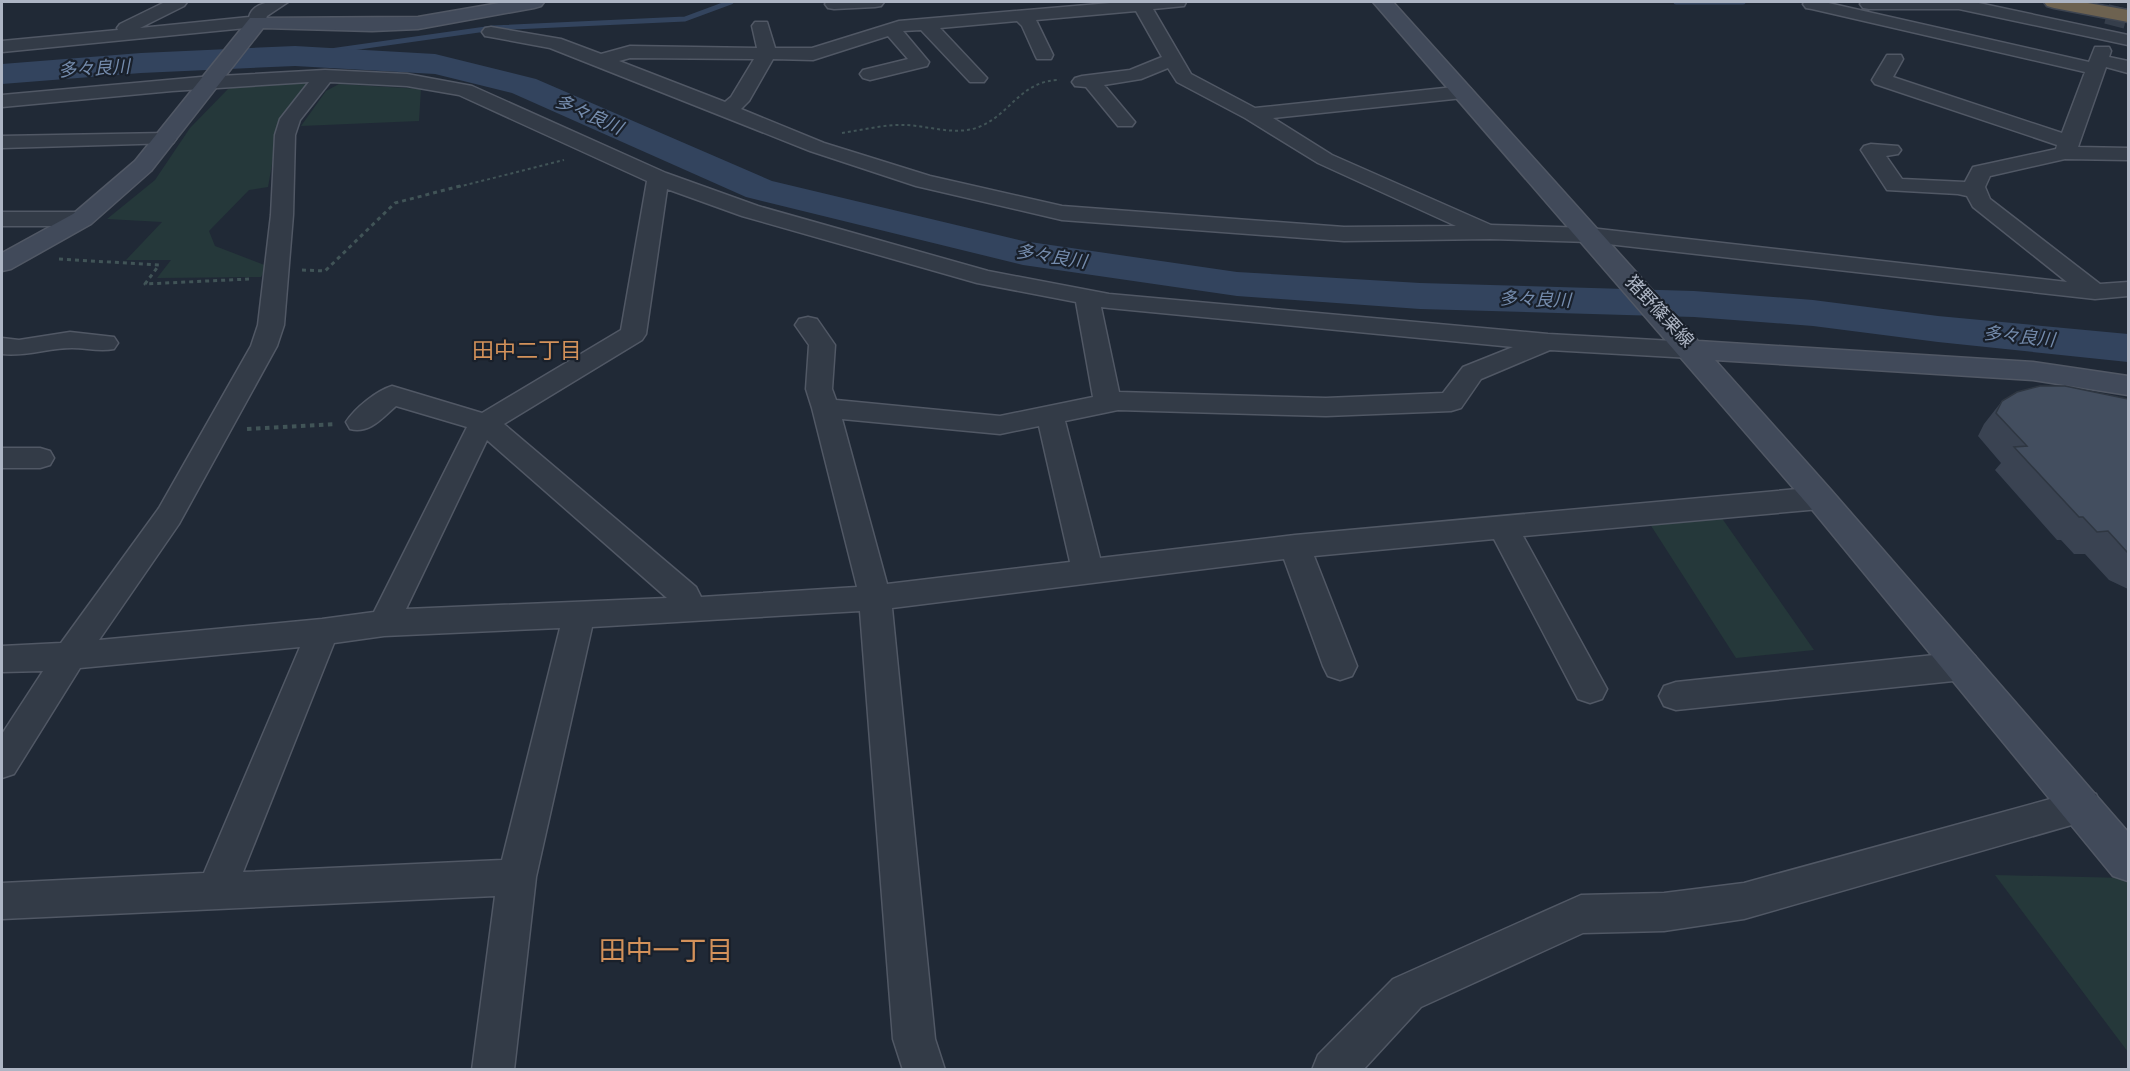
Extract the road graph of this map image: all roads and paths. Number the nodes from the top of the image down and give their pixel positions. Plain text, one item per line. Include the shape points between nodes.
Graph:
1 (178, 2) edge
2 (279, 2) edge
3 (528, 2) edge
4 (875, 2) edge
5 (1178, 2) edge
6 (1383, 2) edge
7 (2054, 2) edge
8 (2103, 2) edge
9 (1141, 3) edge
10 (1962, 3) edge
11 (834, 4) dead end
12 (1812, 4) dead end
13 (2128, 6) edge
14 (1833, 9) junction
15 (1021, 15) junction
16 (926, 24) junction
17 (255, 25) junction
18 (761, 26) dead end
19 (2117, 26) edge
20 (2, 28) edge
21 (886, 30) junction
22 (491, 32) dead end
23 (113, 35) junction
24 (2128, 40) edge
25 (30, 44) junction
26 (2, 47) edge
27 (767, 53) junction
28 (1044, 55) dead end
29 (1173, 59) junction
30 (1894, 59) dead end
31 (600, 60) junction
32 (2097, 64) junction
33 (2128, 67) edge
34 (870, 74) dead end
35 (325, 76) junction
36 (977, 78) dead end
37 (213, 79) junction
38 (1087, 82) junction
39 (1462, 92) junction
40 (73, 94) junction
41 (2, 101) edge
42 (727, 110) junction
43 (1252, 114) junction
44 (1125, 122) dead end
45 (791, 136) junction
46 (166, 140) junction
47 (10, 142) edge
48 (2067, 147) junction
49 (1891, 150) dead end
50 (600, 151) junction
51 (2128, 154) edge
52 (658, 177) junction
53 (1977, 192) junction
54 (2, 219) edge
55 (82, 219) junction
56 (1490, 232) junction
57 (1593, 238) junction
58 (8, 260) edge
59 (275, 274) junction
60 (2128, 289) edge
61 (2095, 292) junction
62 (1087, 297) junction
63 (808, 325) dead end
64 (1548, 342) junction
65 (105, 343) dead end
66 (1686, 345) junction
67 (2, 346) edge
68 (2128, 385) edge
69 (1108, 403) junction
70 (826, 408) junction
71 (1050, 415) junction
72 (360, 422) joint
73 (485, 423) junction
74 (218, 430) junction
75 (2, 458) edge
76 (40, 458) dead end
77 (1820, 498) junction
78 (1503, 527) junction
79 (1295, 546) junction
80 (1088, 571) junction
81 (875, 598) junction
82 (689, 610) junction
83 (579, 615) junction
84 (384, 623) junction
85 (322, 632) junction
86 (70, 656) junction
87 (2, 659) edge
88 (1340, 666) dead end
89 (1963, 666) junction
90 (1590, 690) dead end
91 (1676, 696) dead end
92 (2, 763) edge
93 (2083, 806) junction
94 (2128, 862) edge
95 (517, 877) junction
96 (216, 891) junction
97 (2, 901) edge
98 (494, 1070) edge
99 (924, 1070) edge
100 (1333, 1070) edge

1 - 23 street
2 - 17 street via 258,14
3 - 17 street via 418,23
4 - 11 street
4 - 21 street
5 - 9 street
6 - 39 street, 猪野篠栗線
7 - 19 highway
8 - 13 highway
9 - 15 street
9 - 29 street
10 - 14 street via 1838,4
10 - 19 street
12 - 14 street
14 - 32 street
15 - 16 street
15 - 28 street via 1030,24
16 - 21 street
16 - 36 street
17 - 23 street
17 - 37 street
18 - 27 street
19 - 24 street
19 - 32 street
20 - 25 street
21 - 27 street via 813,54
21 - 34 street via 920,62
22 - 31 street via 554,43
23 - 25 street
25 - 26 street
27 - 31 street via 630,52
27 - 42 street via 739,101
29 - 38 street via 1134,75
29 - 43 street via 1184,78
30 - 48 street via 1882,80
31 - 42 street
32 - 33 street
32 - 48 street
35 - 37 street
35 - 50 street via 405,80 465,90
35 - 59 street via 290,119 285,135
37 - 40 street
37 - 46 street
38 - 44 street
38 - 45 path via 1042,80 979,128 906,125
39 - 43 street
39 - 57 street, 猪野篠栗線
40 - 41 street
40 - 47 street
42 - 45 street
43 - 56 street via 1325,159
45 - 56 street via 924,181 1062,213 1344,234
46 - 47 street
46 - 55 street via 143,166
48 - 51 street
48 - 53 street via 1981,171 1974,187
49 - 53 street via 1871,150 1895,185 1959,187
50 - 52 street
50 - 59 path via 395,203 325,271
52 - 62 street via 750,211 888,251 985,278
52 - 73 street via 633,334
53 - 61 street via 1981,202
54 - 55 street
55 - 58 street
56 - 57 street
57 - 61 street
57 - 66 street, 猪野篠栗線
58 - 59 path via 159,265 145,284
59 - 74 street via 271,325 264,346
60 - 61 street
62 - 64 street
62 - 69 street
63 - 70 street via 822,345 819,389
64 - 66 street
64 - 69 street via 1472,373 1451,402 1326,407
65 - 67 street via 70,340 19,348
66 - 68 street, 猪野篠栗線 via 2011,369
66 - 77 street
69 - 71 street
70 - 71 street via 1000,425
70 - 81 street
71 - 80 street
72 - 73 street via 392,394
72 - 74 path
73 - 82 street via 685,596
73 - 84 street via 473,439
74 - 86 street via 169,516
75 - 76 street
77 - 78 street
77 - 89 street
78 - 79 street
78 - 90 street
79 - 80 street
79 - 88 street
80 - 81 street
81 - 82 street
81 - 99 street via 914,1040
82 - 83 street
83 - 84 street
83 - 95 street
84 - 85 street
85 - 86 street
85 - 96 street
86 - 87 street
86 - 92 street
89 - 91 street
89 - 93 street
93 - 94 street
93 - 100 street via 1744,901 1664,912 1581,915 1407,993
95 - 96 street
95 - 98 street
96 - 97 street

